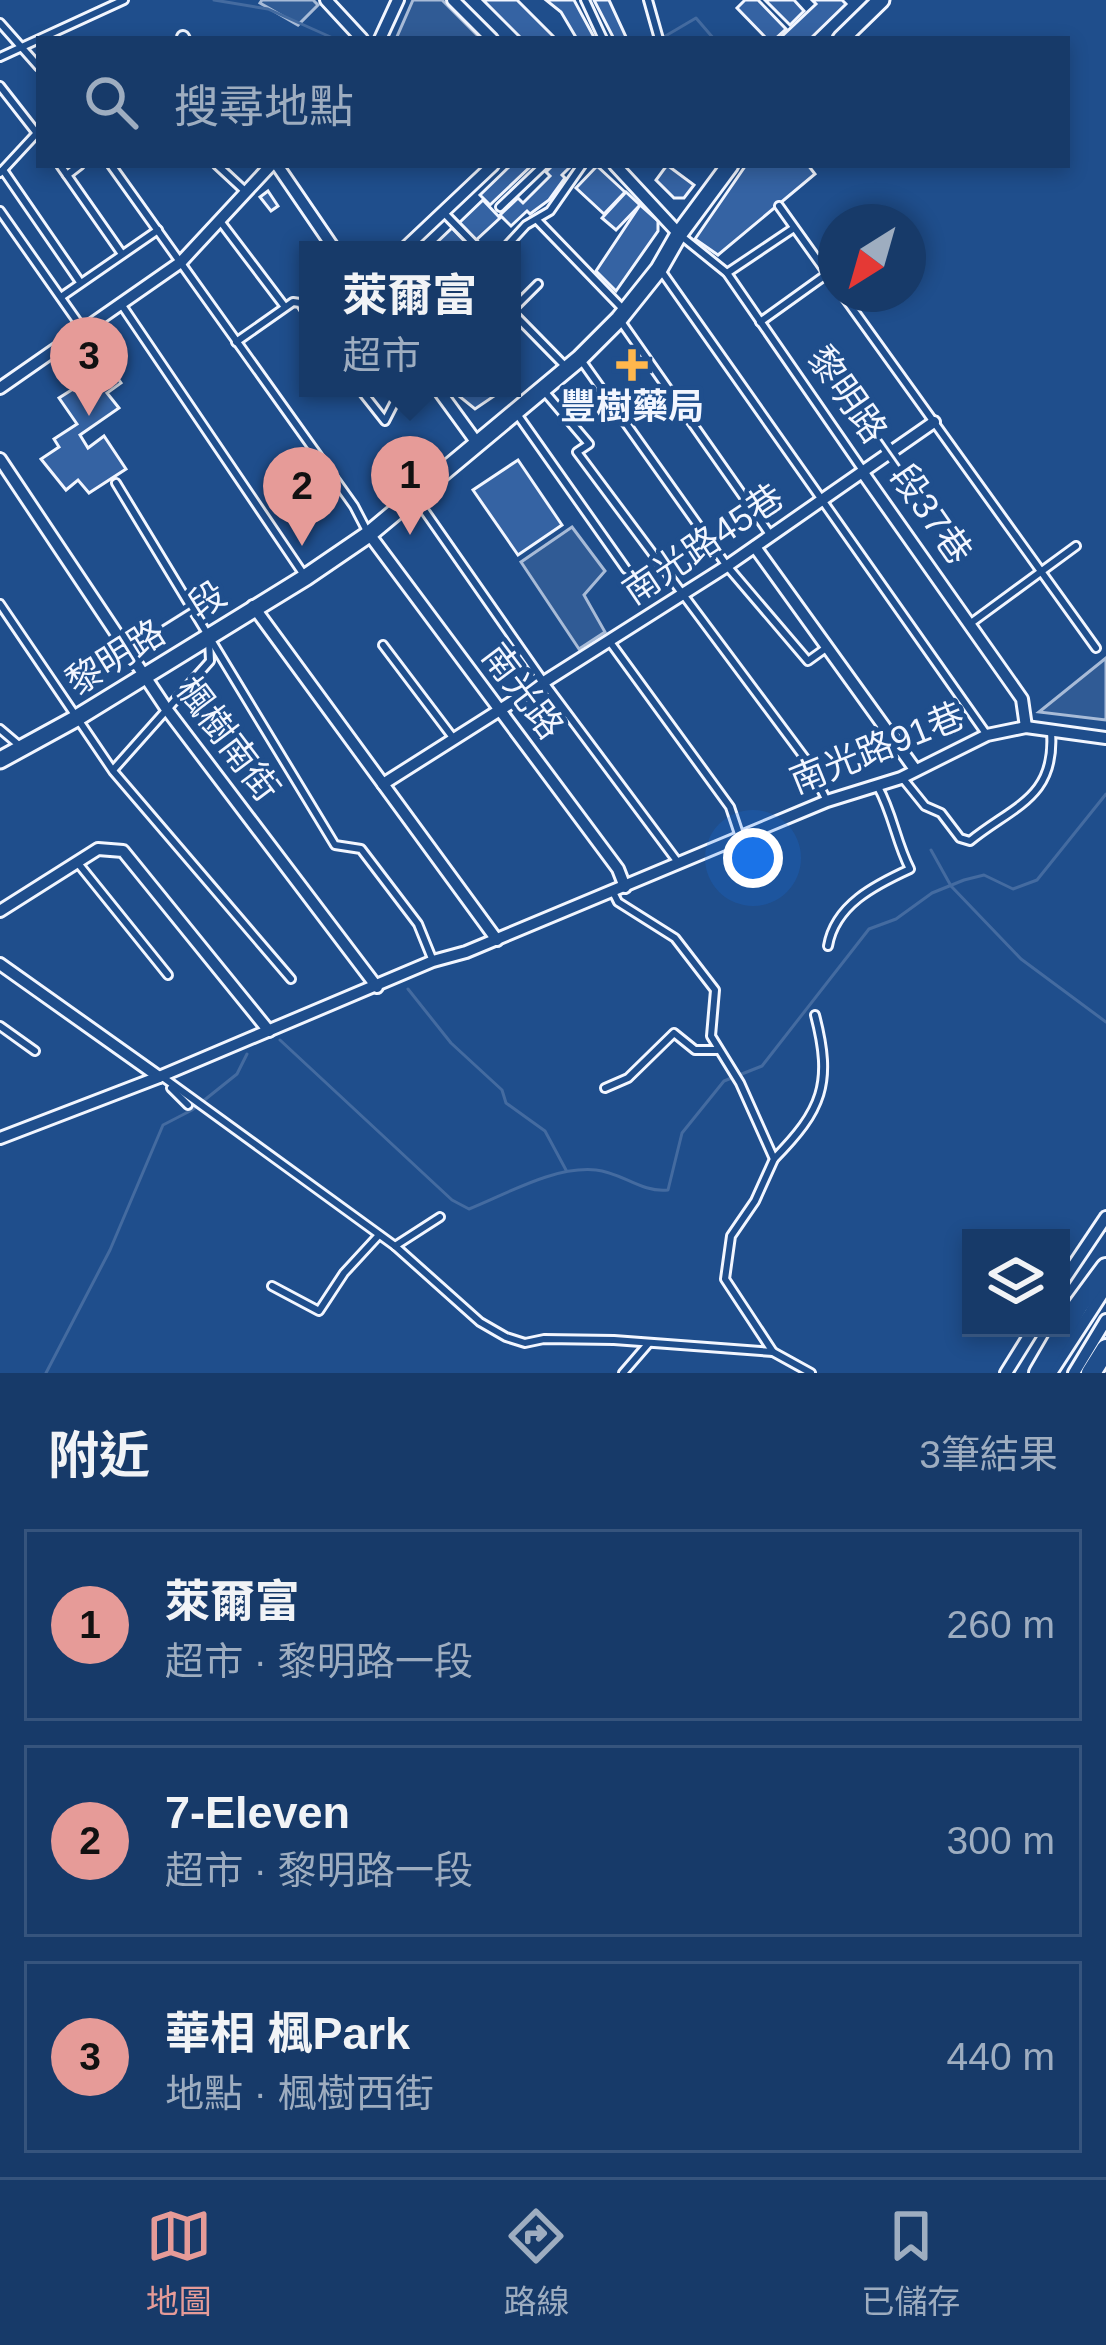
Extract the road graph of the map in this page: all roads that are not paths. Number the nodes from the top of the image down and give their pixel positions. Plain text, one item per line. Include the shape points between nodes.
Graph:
1 (124, 0) edge
2 (326, 0) edge
3 (398, 0) edge
4 (453, 0) edge
5 (585, 0) edge
6 (648, 0) edge
7 (877, 1) edge
8 (0, 23) edge
9 (41, 36) edge
10 (359, 36) edge
11 (381, 36) edge
12 (489, 36) edge
13 (603, 36) edge
14 (658, 36) edge
15 (844, 36) edge
16 (36, 38) edge
17 (22, 44) junction
18 (0, 57) edge
19 (36, 63) edge
20 (0, 86) edge
21 (36, 132) edge
22 (36, 137) edge
23 (62, 168) edge
24 (76, 168) edge
25 (113, 168) edge
26 (220, 168) edge
27 (271, 168) edge
28 (276, 168) edge
29 (490, 168) edge
30 (541, 168) edge
31 (580, 168) edge
32 (618, 168) edge
33 (728, 168) edge
34 (2, 172) edge
35 (67, 175) junction
36 (245, 191) junction
37 (779, 206) dead end
38 (500, 207) dead end
39 (0, 211) edge
40 (442, 211) junction
41 (220, 220) junction
42 (536, 220) junction
43 (794, 228) junction
44 (158, 230) junction
45 (679, 235) junction
46 (329, 241) edge
47 (412, 241) edge
48 (471, 241) edge
49 (511, 241) edge
50 (122, 254) junction
51 (818, 261) edge
52 (181, 262) junction
53 (659, 269) junction
54 (727, 273) junction
55 (818, 280) edge
56 (80, 282) junction
57 (538, 284) dead end
58 (61, 297) junction
59 (521, 302) edge
60 (299, 303) edge
61 (121, 304) junction
62 (285, 307) junction
63 (855, 312) edge
64 (622, 315) junction
65 (521, 319) edge
66 (760, 322) junction
67 (84, 331) junction
68 (236, 342) junction
69 (573, 363) junction
70 (0, 388) edge
71 (542, 388) junction
72 (366, 397) edge
73 (397, 397) edge
74 (444, 397) edge
75 (515, 411) junction
76 (934, 422) junction
77 (477, 443) junction
78 (0, 459) edge
79 (863, 472) junction
80 (116, 483) dead end
81 (412, 494) junction
82 (821, 500) junction
83 (368, 534) junction
84 (772, 536) junction
85 (1076, 545) dead end
86 (755, 547) junction
87 (727, 566) junction
88 (626, 569) dead end
89 (1041, 572) junction
90 (306, 577) junction
91 (680, 595) junction
92 (0, 604) edge
93 (253, 606) junction
94 (970, 623) junction
95 (208, 637) junction
96 (610, 642) junction
97 (383, 645) dead end
98 (826, 648) junction
99 (1096, 649) dead end
100 (143, 674) junction
101 (543, 681) junction
102 (501, 710) junction
103 (168, 711) junction
104 (75, 719) junction
105 (1026, 727) junction
106 (0, 729) edge
107 (1051, 732) junction
108 (987, 735) junction
109 (1106, 738) edge
110 (454, 740) junction
111 (22, 747) junction
112 (0, 760) edge
113 (914, 768) junction
114 (113, 771) junction
115 (901, 778) junction
116 (383, 784) junction
117 (878, 786) junction
118 (827, 801) junction
119 (740, 838) junction
120 (77, 862) junction
121 (678, 863) junction
122 (619, 890) junction
123 (0, 910) edge
124 (497, 940) junction
125 (828, 946) dead end
126 (433, 961) junction
127 (0, 964) edge
128 (168, 975) dead end
129 (292, 979) dead end
130 (377, 987) junction
131 (815, 1015) dead end
132 (0, 1026) edge
133 (269, 1031) junction
134 (717, 1050) junction
135 (35, 1051) dead end
136 (161, 1077) junction
137 (605, 1088) dead end
138 (188, 1105) dead end
139 (0, 1138) edge
140 (774, 1159) junction
141 (440, 1217) dead end
142 (1106, 1217) edge
143 (379, 1234) junction
144 (395, 1246) junction
145 (1106, 1268) edge
146 (1070, 1271) edge
147 (272, 1286) dead end
148 (1106, 1288) edge
149 (1106, 1320) edge
150 (1029, 1337) edge
151 (650, 1342) junction
152 (1106, 1349) edge
153 (773, 1352) junction
154 (1008, 1372) edge
155 (623, 1373) edge
156 (811, 1373) edge
157 (1039, 1373) edge
158 (1051, 1373) edge
159 (1074, 1373) edge
160 (1091, 1373) edge

1 - 9 lane
2 - 10 street
3 - 11 street
4 - 12 street
5 - 13 lane
6 - 14 lane
7 - 15 main road
8 - 17 lane
16 - 17 lane
17 - 18 lane
17 - 19 lane
20 - 21 lane
22 - 34 lane
23 - 35 lane
24 - 35 lane
25 - 44 lane
26 - 36 lane
27 - 36 street
28 - 46 street
29 - 40 street
30 - 38 lane
31 - 42 lane
32 - 45 street
33 - 45 main road, 黎明路一段
34 - 56 lane
35 - 50 lane
36 - 41 street
37 - 43 lane
39 - 58 lane
40 - 47 street
40 - 48 lane
41 - 52 street
41 - 62 lane
42 - 49 lane
42 - 64 lane
43 - 51 lane
43 - 54 lane
44 - 50 lane
44 - 52 lane
45 - 53 main road, 黎明路一段
45 - 54 lane, 黎明路一段37巷
50 - 56 lane
52 - 61 street
52 - 68 lane
53 - 64 main road, 黎明路一段
53 - 82 lane
54 - 66 lane, 黎明路一段37巷
55 - 66 lane
56 - 58 lane
57 - 59 lane
58 - 67 lane
60 - 62 lane
61 - 67 street
61 - 90 lane
62 - 68 lane
63 - 76 lane
64 - 69 main road, 黎明路一段
64 - 84 lane
65 - 69 lane
66 - 79 lane, 黎明路一段37巷
67 - 70 street
68 - 83 lane
69 - 71 main road, 黎明路一段
69 - 87 lane
71 - 75 main road, 黎明路一段
71 - 91 lane via 589,444 577,452
72 - 73 lane via 385,421
74 - 77 street
75 - 77 main road, 黎明路一段
75 - 88 lane
76 - 79 street, 南光路45巷
76 - 89 lane
77 - 81 main road, 黎明路一段
78 - 100 street, 楓樹南街
79 - 82 street, 南光路45巷
79 - 94 street, 黎明路一段37巷
80 - 95 lane
81 - 83 main road, 黎明路一段
81 - 101 lane
82 - 84 street, 南光路45巷
82 - 108 lane
83 - 90 main road, 黎明路一段
83 - 102 street, 南光路
84 - 86 street, 南光路45巷
85 - 89 lane
86 - 87 street, 南光路45巷
86 - 98 street
87 - 91 street, 南光路45巷
87 - 98 lane via 808,661
89 - 94 lane
89 - 99 lane
90 - 93 main road, 黎明路一段
91 - 96 street, 南光路45巷
91 - 118 lane via 807,761
92 - 104 lane
93 - 95 main road, 黎明路一段
93 - 116 street
94 - 105 street, 黎明路一段37巷 via 1022,699
95 - 100 main road, 黎明路一段
95 - 103 lane via 210,661
95 - 126 lane via 335,845 361,849 418,924
96 - 101 street, 南光路45巷
96 - 119 lane via 730,807
97 - 110 lane
98 - 113 street
100 - 103 street, 楓樹南街
100 - 104 main road, 黎明路一段
101 - 102 street, 南光路45巷
101 - 121 lane
102 - 110 street, 南光路45巷
102 - 122 street, 南光路 via 618,868
103 - 114 lane
103 - 130 street, 楓樹南街
104 - 111 main road, 黎明路一段
104 - 114 lane
105 - 107 street, 南光路91巷
105 - 108 street, 南光路91巷
106 - 111 lane
107 - 109 street, 南光路91巷
107 - 115 lane via 1048,775 1034,796 970,841
108 - 113 street, 南光路91巷
110 - 116 street, 南光路45巷
111 - 112 main road, 黎明路一段
113 - 115 street, 南光路91巷
114 - 129 lane
115 - 117 street, 南光路91巷
116 - 124 street
117 - 118 street, 南光路91巷
117 - 125 lane via 910,869 846,909
118 - 119 street, 南光路91巷
119 - 121 street, 南光路91巷
120 - 123 street
120 - 128 lane
120 - 133 street via 98,849 123,851
121 - 122 street, 南光路91巷
122 - 124 street, 南光路91巷
122 - 134 lane via 618,902 675,938 710,980
124 - 126 street, 南光路91巷
126 - 130 street, 南光路91巷
127 - 136 street
130 - 133 street, 南光路91巷
131 - 140 lane via 823,1046 819,1100 807,1126
132 - 135 lane
133 - 136 street, 南光路91巷
134 - 137 lane via 695,1050 674,1033 628,1078
134 - 140 lane
136 - 138 lane
136 - 139 street, 南光路91巷
136 - 143 lane
140 - 153 lane via 734,1229 724,1269
141 - 144 lane
142 - 146 street
143 - 144 lane
143 - 147 lane via 319,1311
144 - 151 lane via 480,1322 518,1342
145 - 157 highway
148 - 158 street
149 - 159 street
150 - 154 street
151 - 153 lane
151 - 155 lane
152 - 160 highway
153 - 156 lane

